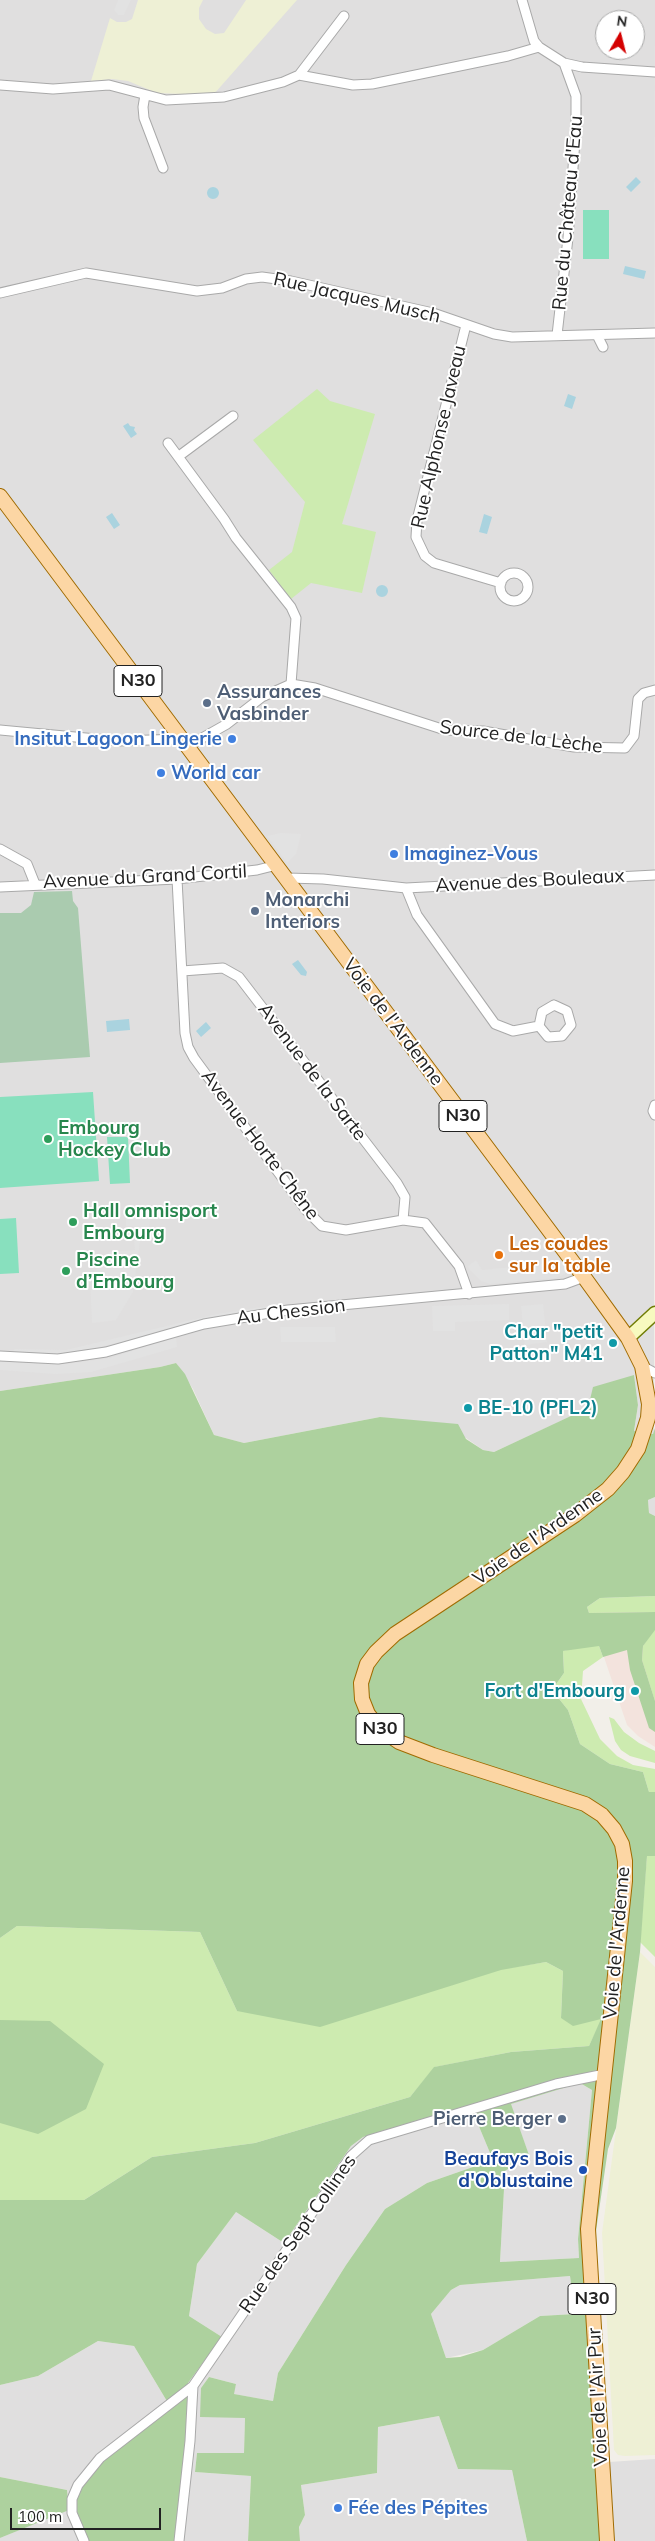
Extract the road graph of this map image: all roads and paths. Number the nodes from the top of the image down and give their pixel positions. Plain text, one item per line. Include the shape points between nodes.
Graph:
1 (522, 0) edge
2 (344, 16) dead end
3 (539, 48) junction
4 (564, 63) junction
5 (655, 72) edge
6 (299, 75) junction
7 (0, 84) edge
8 (145, 95) junction
9 (163, 168) dead end
10 (0, 294) edge
11 (466, 325) junction
12 (655, 333) edge
13 (557, 335) junction
14 (597, 335) junction
15 (603, 346) dead end
16 (232, 416) dead end
17 (168, 443) dead end
18 (179, 456) junction
19 (0, 496) edge
20 (500, 583) dead end
21 (291, 684) junction
22 (655, 690) edge
23 (0, 730) edge
24 (185, 743) junction
25 (0, 849) edge
26 (277, 865) junction
27 (655, 875) edge
28 (177, 878) junction
29 (287, 878) junction
30 (35, 884) junction
31 (0, 887) edge
32 (406, 888) junction
33 (182, 971) junction
34 (539, 1026) dead end
35 (655, 1105) edge
36 (655, 1114) edge
37 (403, 1220) junction
38 (584, 1277) junction
39 (469, 1294) junction
40 (655, 1313) edge
41 (628, 1338) junction
42 (0, 1356) edge
43 (642, 1366) junction
44 (655, 1373) edge
45 (605, 2074) junction
46 (192, 2386) junction
47 (84, 2541) edge
48 (179, 2541) edge
49 (607, 2541) edge

1 - 3 street
2 - 6 street
3 - 4 street
3 - 6 street via 372,84 353,85
4 - 5 street
4 - 13 street, Rue du Château d'Eau via 576,96 576,126
6 - 8 street via 224,97 166,100
7 - 8 street via 53,89 109,85
8 - 9 street via 144,118
10 - 11 street, Rue Jacques Musch via 86,273 197,291 222,288 246,279 278,278 433,313
11 - 13 street, Rue Jacques Musch via 512,337
11 - 20 street, Rue Alphonse Javeau via 416,520 416,537 425,556 434,563
12 - 14 street, Rue Jacques Musch
13 - 14 street, Rue Jacques Musch
14 - 15 street
16 - 18 street
17 - 18 street
18 - 21 street via 236,538 291,607 296,618
19 - 24 main road, Voie de l'Ardenne / N30
21 - 22 street, Source de la Lèche via 314,688 445,730 483,731 574,747 602,748 625,748 631,743 638,699
21 - 24 street via 262,697 227,724
23 - 24 street via 118,741
24 - 26 main road, Voie de l'Ardenne / N30
25 - 30 street, Avenue du Grand Cortil via 27,864
26 - 28 street, Avenue du Grand Cortil
26 - 29 main road, Voie de l'Ardenne / N30
27 - 32 street, Avenue des Bouleaux
28 - 30 street, Avenue du Grand Cortil
28 - 33 street, Avenue Horte Chêne
29 - 32 street, Avenue des Bouleaux
29 - 38 main road, Voie de l'Ardenne / N30
30 - 31 street
32 - 34 street, Avenue des Bouleaux via 417,915 495,1024 513,1031
33 - 37 street, Avenue de la Sarte via 223,968 239,977 397,1183 404,1197
33 - 37 street, Avenue Horte Chêne via 188,1047 306,1210 322,1226 346,1230
35 - 36 street
37 - 39 street, Avenue Horte Chêne via 424,1223 458,1266
38 - 39 street, Au Chession via 565,1284
38 - 41 main road, Voie de l'Ardenne / N30
39 - 42 street, Au Chession via 288,1310 204,1324 106,1352 58,1359
40 - 41 street
41 - 43 main road, Voie de l'Ardenne / N30
43 - 44 street
43 - 45 main road, Voie de l'Ardenne / N30 via 648,1418 638,1449 608,1489 575,1515 395,1634 367,1664 361,1683 362,1699 368,1714 380,1729 399,1742 584,1804 602,1815 619,1836 625,1861 625,1881
45 - 46 street, Rue des Sept Collines via 547,2087 369,2140 358,2148
45 - 49 main road, Voie de l'Air Pur / N30 via 588,2237
46 - 47 street, Rue des Sept Collines via 100,2458 78,2485 72,2499 72,2512
46 - 48 street via 190,2441

